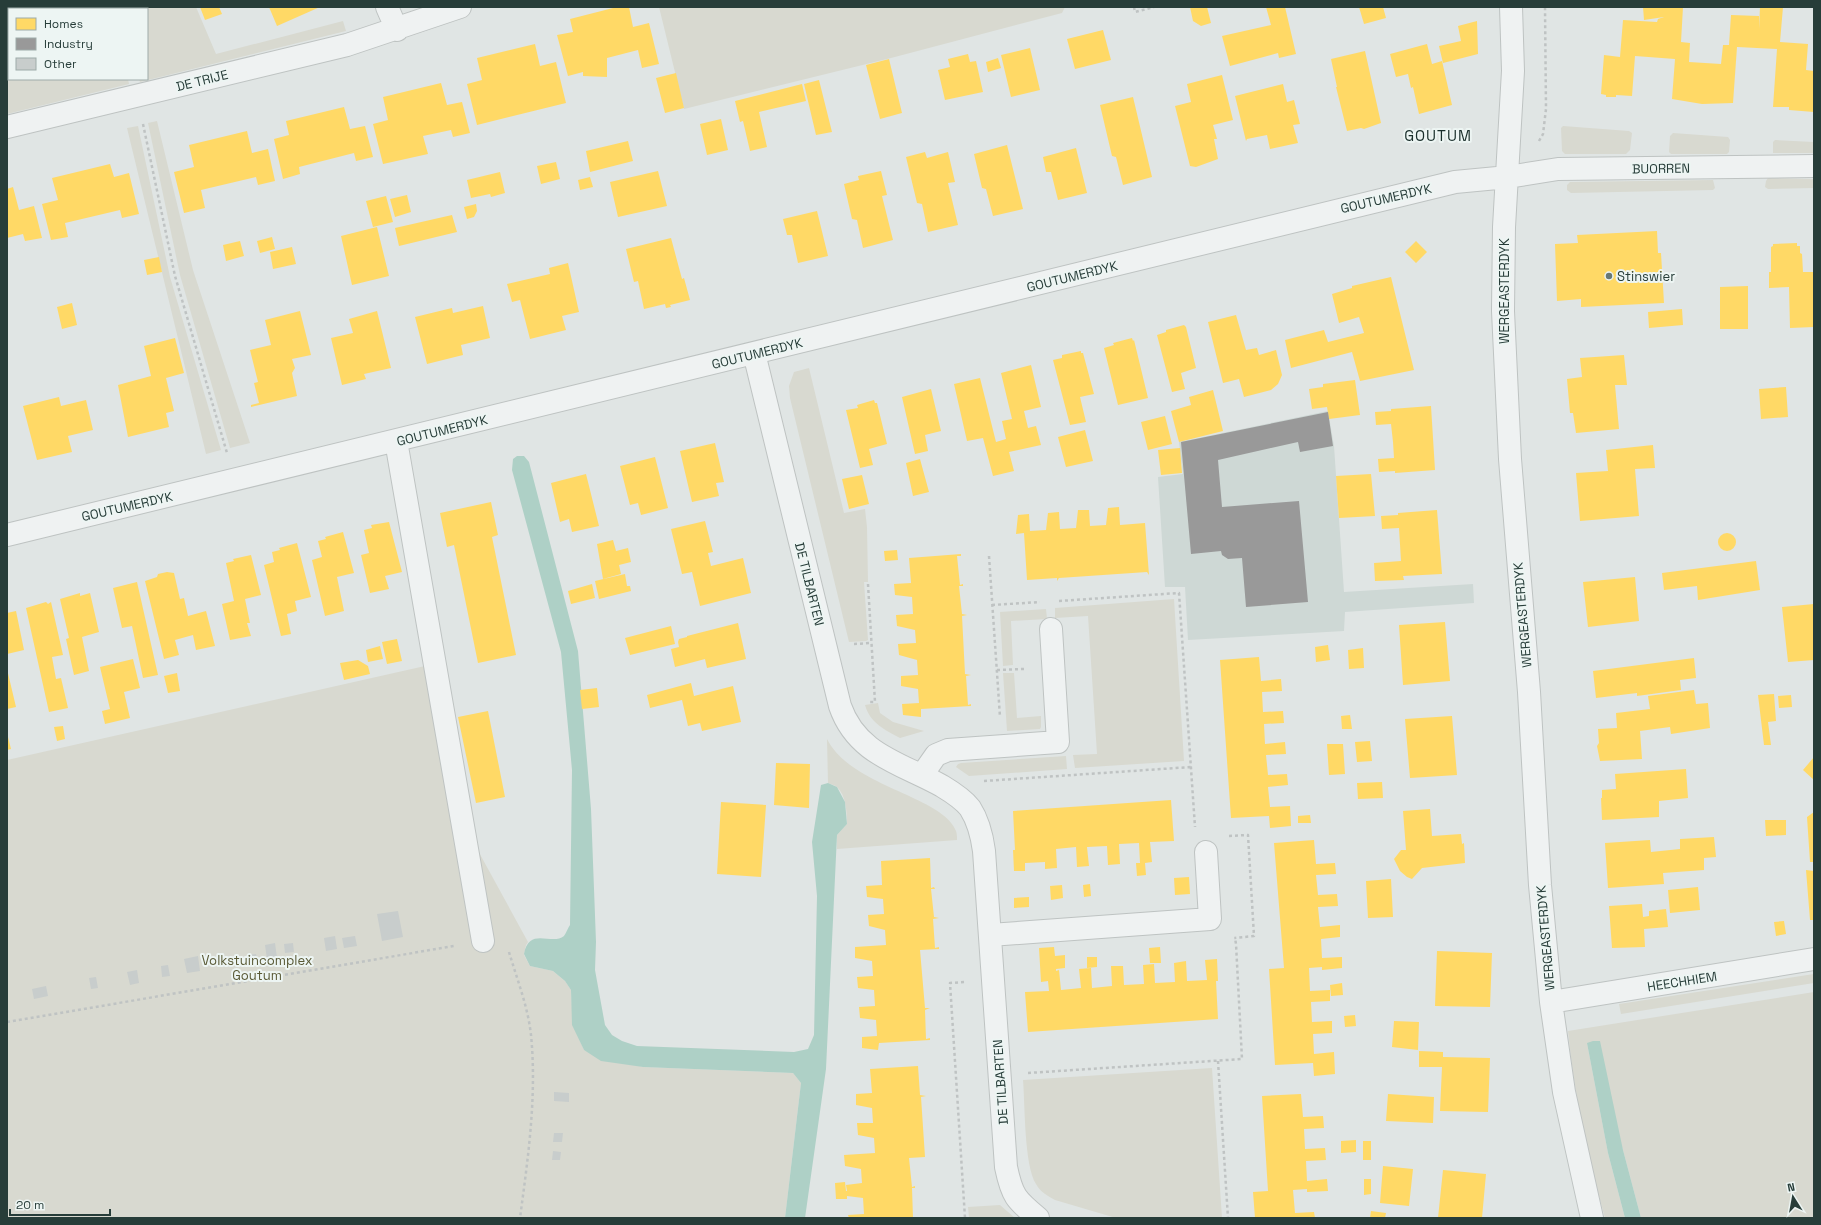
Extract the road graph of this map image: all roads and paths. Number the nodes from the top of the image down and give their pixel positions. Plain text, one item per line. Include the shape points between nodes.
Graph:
1 (387, 7) edge
2 (460, 7) edge
3 (1134, 7) edge
4 (1154, 7) edge
5 (1510, 7) edge
6 (397, 30) junction
7 (137, 96) junction
8 (7, 127) edge
9 (1814, 166) edge
10 (1508, 177) junction
11 (754, 353) junction
12 (396, 441) junction
13 (235, 480) junction
14 (7, 535) edge
15 (989, 556) dead end
16 (868, 584) dead end
17 (1057, 601) dead end
18 (1043, 602) dead end
19 (992, 605) junction
20 (1051, 629) dead end
21 (840, 706) junction
22 (1002, 746) junction
23 (1191, 767) junction
24 (922, 775) junction
25 (954, 794) junction
26 (1195, 833) dead end
27 (1225, 836) dead end
28 (1206, 852) dead end
29 (1210, 919) junction
30 (990, 935) junction
31 (1236, 938) junction
32 (483, 941) junction
33 (1814, 960) edge
34 (993, 979) junction
35 (1551, 1002) junction
36 (7, 1022) edge
37 (1218, 1061) junction
38 (999, 1074) junction
39 (520, 1218) edge
40 (965, 1218) edge
41 (1038, 1218) edge
42 (1228, 1218) edge
43 (1592, 1218) edge

1 - 6 street
2 - 6 street, DE TRIJE
3 - 4 path via 1135,12
5 - 10 street, WERGEASTERDYK via 1513,71
6 - 7 street, DE TRIJE via 347,45
7 - 8 street, DE TRIJE
7 - 13 path via 175,276
9 - 10 street, BUORREN via 1558,169
10 - 11 street, GOUTUMERDYK via 1455,182 1383,198
10 - 35 street, WERGEASTERDYK via 1502,311 1504,360 1529,692 1540,885
11 - 12 street, GOUTUMERDYK
11 - 21 street, DE TILBARTEN
12 - 13 street, GOUTUMERDYK
12 - 32 street
13 - 14 street, GOUTUMERDYK
15 - 19 path
16 - 21 path via 875,702
17 - 23 path via 1179,593
18 - 19 path
19 - 22 path
20 - 22 street via 1058,742
21 - 24 street, DE TILBARTEN via 845,721 862,742 885,758
22 - 24 street via 948,750 936,755
23 - 25 path via 976,781
23 - 26 path
24 - 25 street, DE TILBARTEN
25 - 30 street, DE TILBARTEN via 970,808 980,827
27 - 31 path via 1248,835 1254,936
28 - 29 street
29 - 30 street
29 - 31 path via 1221,932 1221,939
30 - 34 street, DE TILBARTEN
31 - 37 path via 1242,1059
32 - 36 path
32 - 39 path via 504,937 524,1000 531,1034 531,1114
33 - 35 street, HEECHHIEM
34 - 38 street, DE TILBARTEN
34 - 40 path via 950,983
35 - 43 street, WERGEASTERDYK via 1564,1092
37 - 38 path
37 - 42 path
38 - 41 street, DE TILBARTEN via 1006,1167 1010,1186 1019,1202

